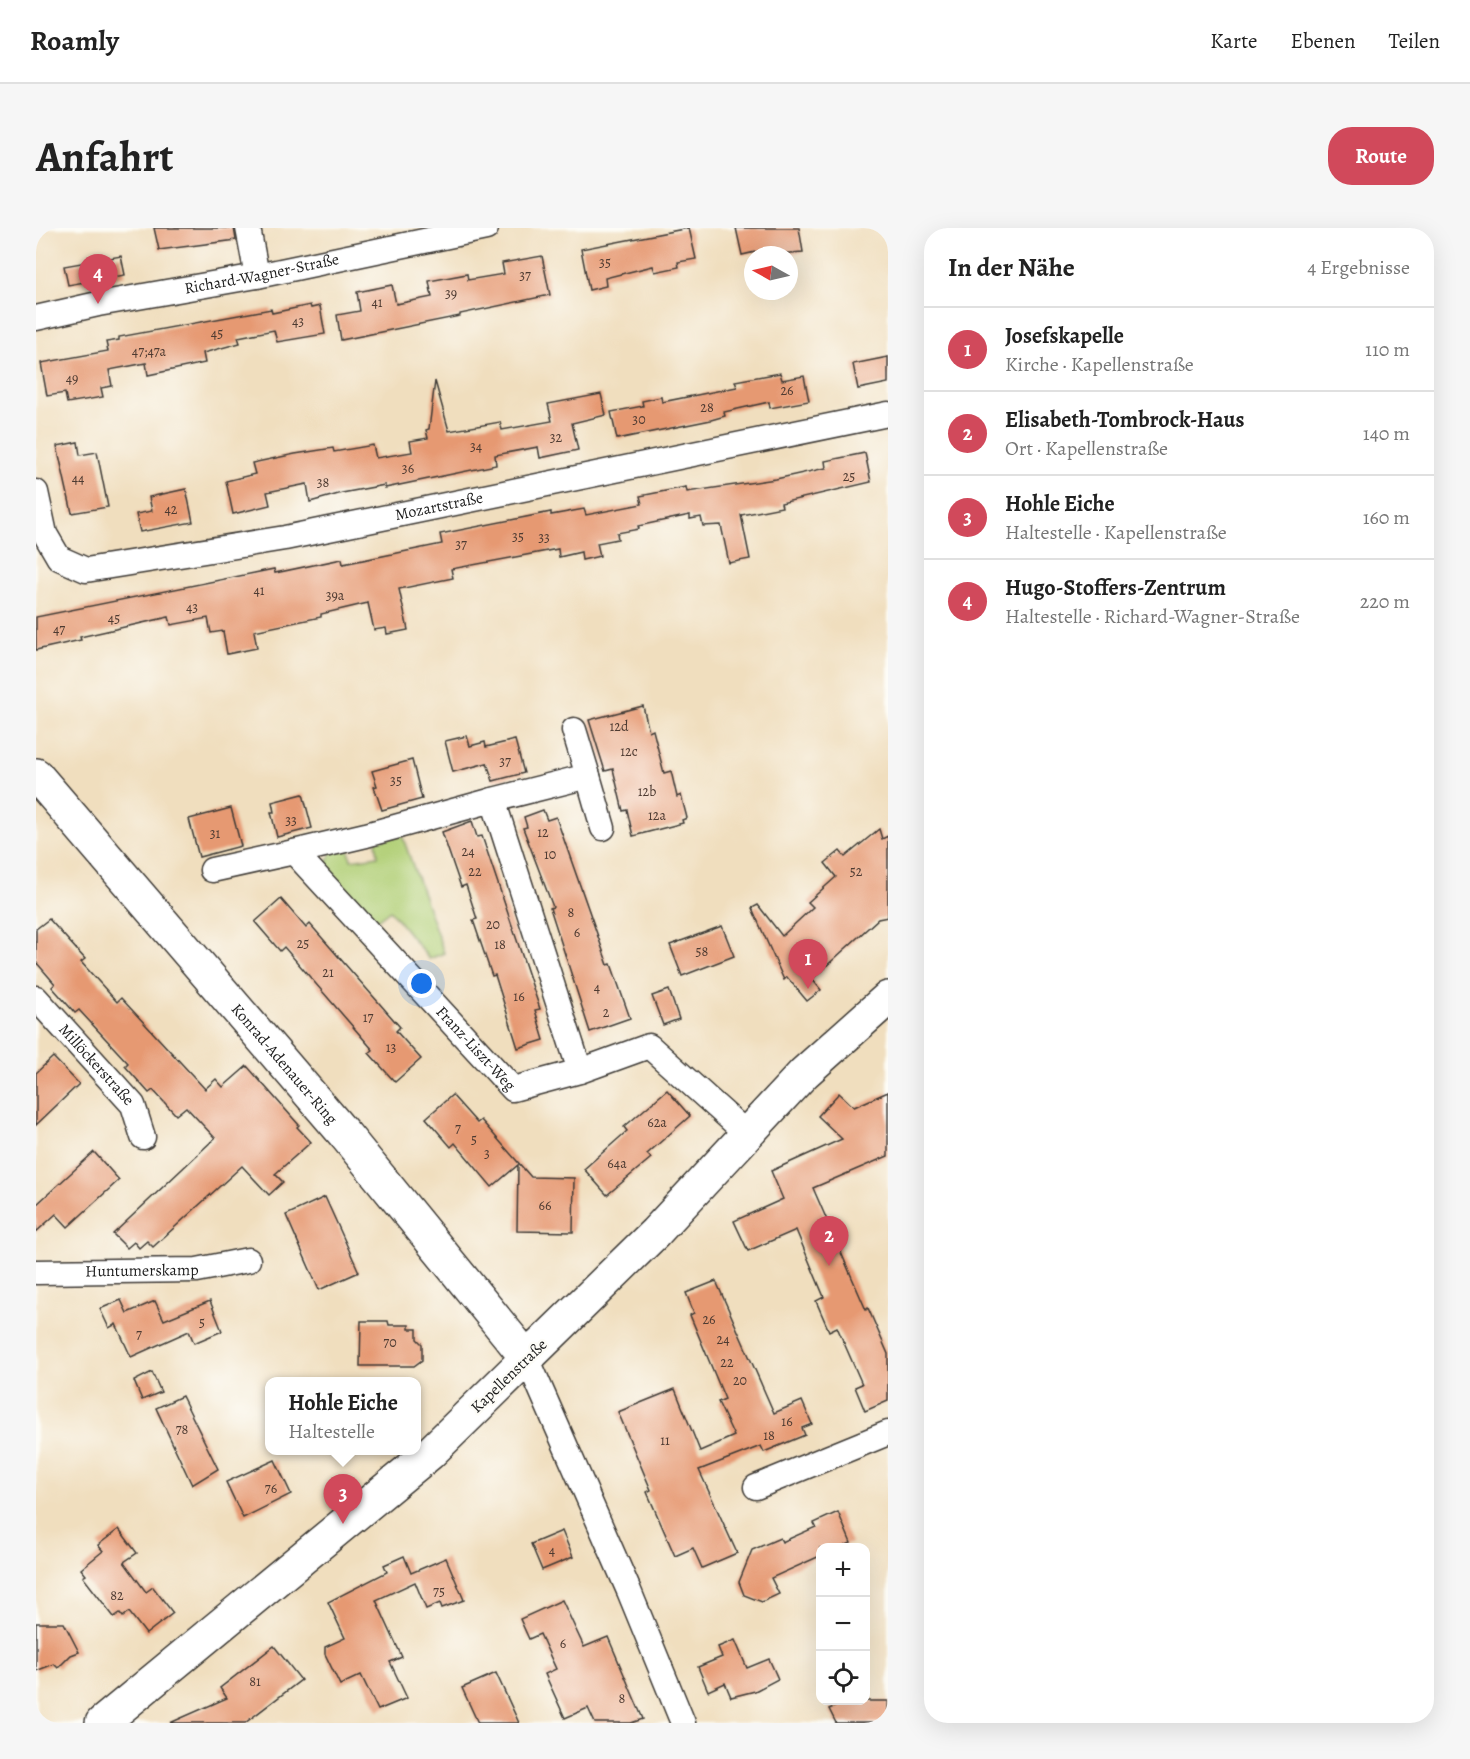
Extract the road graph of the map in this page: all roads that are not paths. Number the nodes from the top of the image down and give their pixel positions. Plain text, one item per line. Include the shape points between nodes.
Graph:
1 (248, 228) edge
2 (486, 228) edge
3 (420, 234) edge
4 (257, 276) junction
5 (36, 318) edge
6 (888, 414) edge
7 (36, 492) edge
8 (574, 730) dead end
9 (36, 775) edge
10 (588, 776) junction
11 (493, 800) junction
12 (603, 828) dead end
13 (294, 852) junction
14 (212, 870) dead end
15 (36, 998) edge
16 (888, 998) edge
17 (580, 1071) junction
18 (746, 1134) junction
19 (143, 1137) dead end
20 (248, 1260) dead end
21 (36, 1272) edge
22 (527, 1359) junction
23 (888, 1433) edge
24 (756, 1487) dead end
25 (116, 1718) edge
26 (683, 1723) edge

1 - 4 street
2 - 3 street, Richard-Wagner-Straße
3 - 4 street, Richard-Wagner-Straße
4 - 5 street, Richard-Wagner-Straße
6 - 7 street, Mozartstraße via 285,538 86,570 59,558 45,534
8 - 10 street
9 - 22 main road, Konrad-Adenauer-Ring via 346,1136
10 - 11 street
10 - 12 street
11 - 13 street
11 - 17 street
13 - 14 street
13 - 17 street, Franz-Liszt-Weg via 513,1089
15 - 19 street, Millöckerstraße via 133,1105
16 - 18 main road, Kapellenstraße via 804,1073
17 - 18 street, Franz-Liszt-Weg via 649,1046
18 - 22 main road, Kapellenstraße via 655,1233
20 - 21 street, Huntumerskamp via 197,1270
22 - 25 main road, Kapellenstraße via 430,1453
22 - 26 street
23 - 24 street

